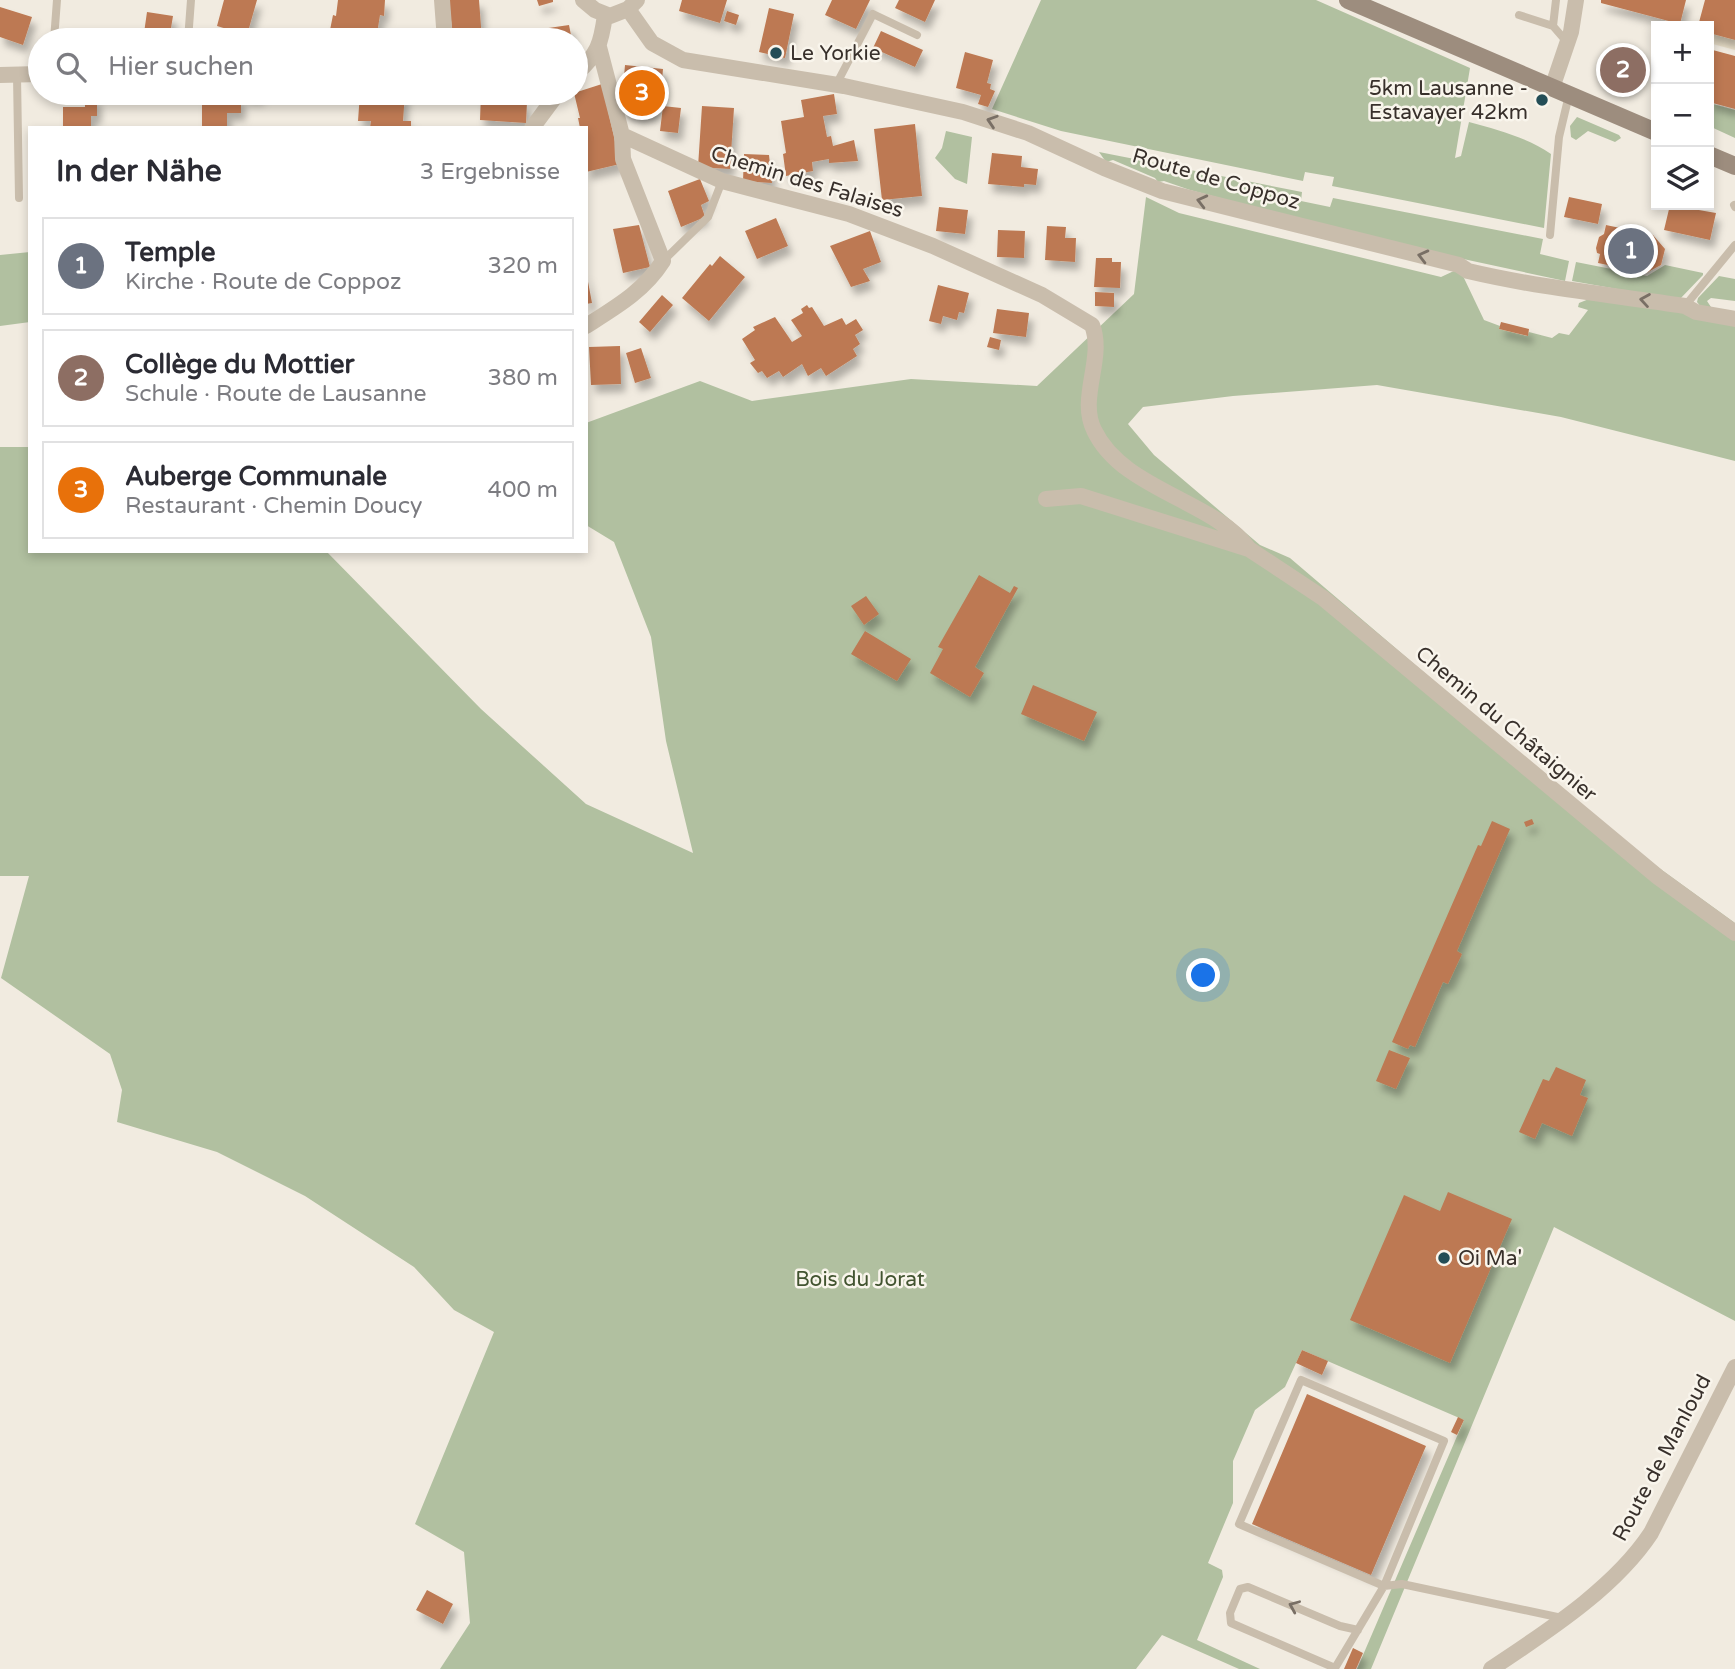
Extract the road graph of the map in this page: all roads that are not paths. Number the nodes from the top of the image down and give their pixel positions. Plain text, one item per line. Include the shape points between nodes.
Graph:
1 (57, 0) edge
2 (191, 0) edge
3 (442, 0) edge
4 (583, 0) edge
5 (1349, 0) edge
6 (1556, 0) edge
7 (1576, 0) edge
8 (633, 4) edge
9 (605, 15) junction
10 (1519, 15) dead end
11 (1553, 26) junction
12 (55, 28) edge
13 (189, 28) edge
14 (444, 28) edge
15 (917, 35) dead end
16 (1566, 41) junction
17 (600, 47) junction
18 (588, 63) edge
19 (0, 75) edge
20 (28, 75) edge
21 (17, 76) junction
22 (836, 85) junction
23 (1560, 92) junction
24 (549, 105) edge
25 (533, 126) edge
26 (1651, 130) edge
27 (622, 135) junction
28 (1714, 157) edge
29 (1735, 166) edge
30 (722, 181) junction
31 (19, 198) dead end
32 (1550, 235) dead end
33 (1735, 245) edge
34 (663, 261) junction
35 (1685, 306) junction
36 (1735, 319) edge
37 (588, 325) edge
38 (1092, 325) joint
39 (1046, 499) dead end
40 (1249, 549) junction
41 (1735, 933) edge
42 (1735, 1367) edge
43 (1384, 1586) junction
44 (1562, 1618) junction
45 (1358, 1629) junction
46 (1491, 1669) edge

1 - 12 lane
2 - 13 lane
3 - 14 street
4 - 9 street
5 - 23 main road
6 - 11 lane
7 - 16 street
8 - 9 street via 616,15
8 - 22 street, Route de Coppoz via 652,43 675,57
9 - 17 street
10 - 11 lane
11 - 16 lane
15 - 22 lane via 873,14
16 - 23 street
17 - 18 street
17 - 27 street
19 - 21 street
20 - 21 street
21 - 31 lane
35 -> 22 street, Route de Coppoz via 1474,273 1459,265 1162,191 1028,133 963,112
23 - 26 main road
23 - 32 lane
24 - 25 street
27 - 30 street, Chemin des Falaises
27 - 34 street via 623,159
28 - 29 main road
30 - 34 lane via 708,217
30 - 38 street, Chemin des Falaises via 890,229 980,265
33 - 35 lane
34 - 37 street via 632,296
35 - 36 street, Route de Coppoz
38 - 40 street, Chemin du Châtaignier via 1097,344 1089,417 1098,439 1148,483 1238,533
39 - 40 street, Chemin du Châtaignier via 1081,496
40 - 41 street, Chemin du Châtaignier via 1323,598 1658,877
42 - 44 street, Route de Manloud via 1640,1549 1626,1567
43 - 43 lane via 1239,1524 1301,1380 1444,1441
43 - 44 lane via 1402,1584
43 - 45 lane
44 - 46 street, Route de Manloud
45 -> 45 lane via 1340,1626 1248,1587 1240,1589 1230,1613 1231,1623 1335,1668

